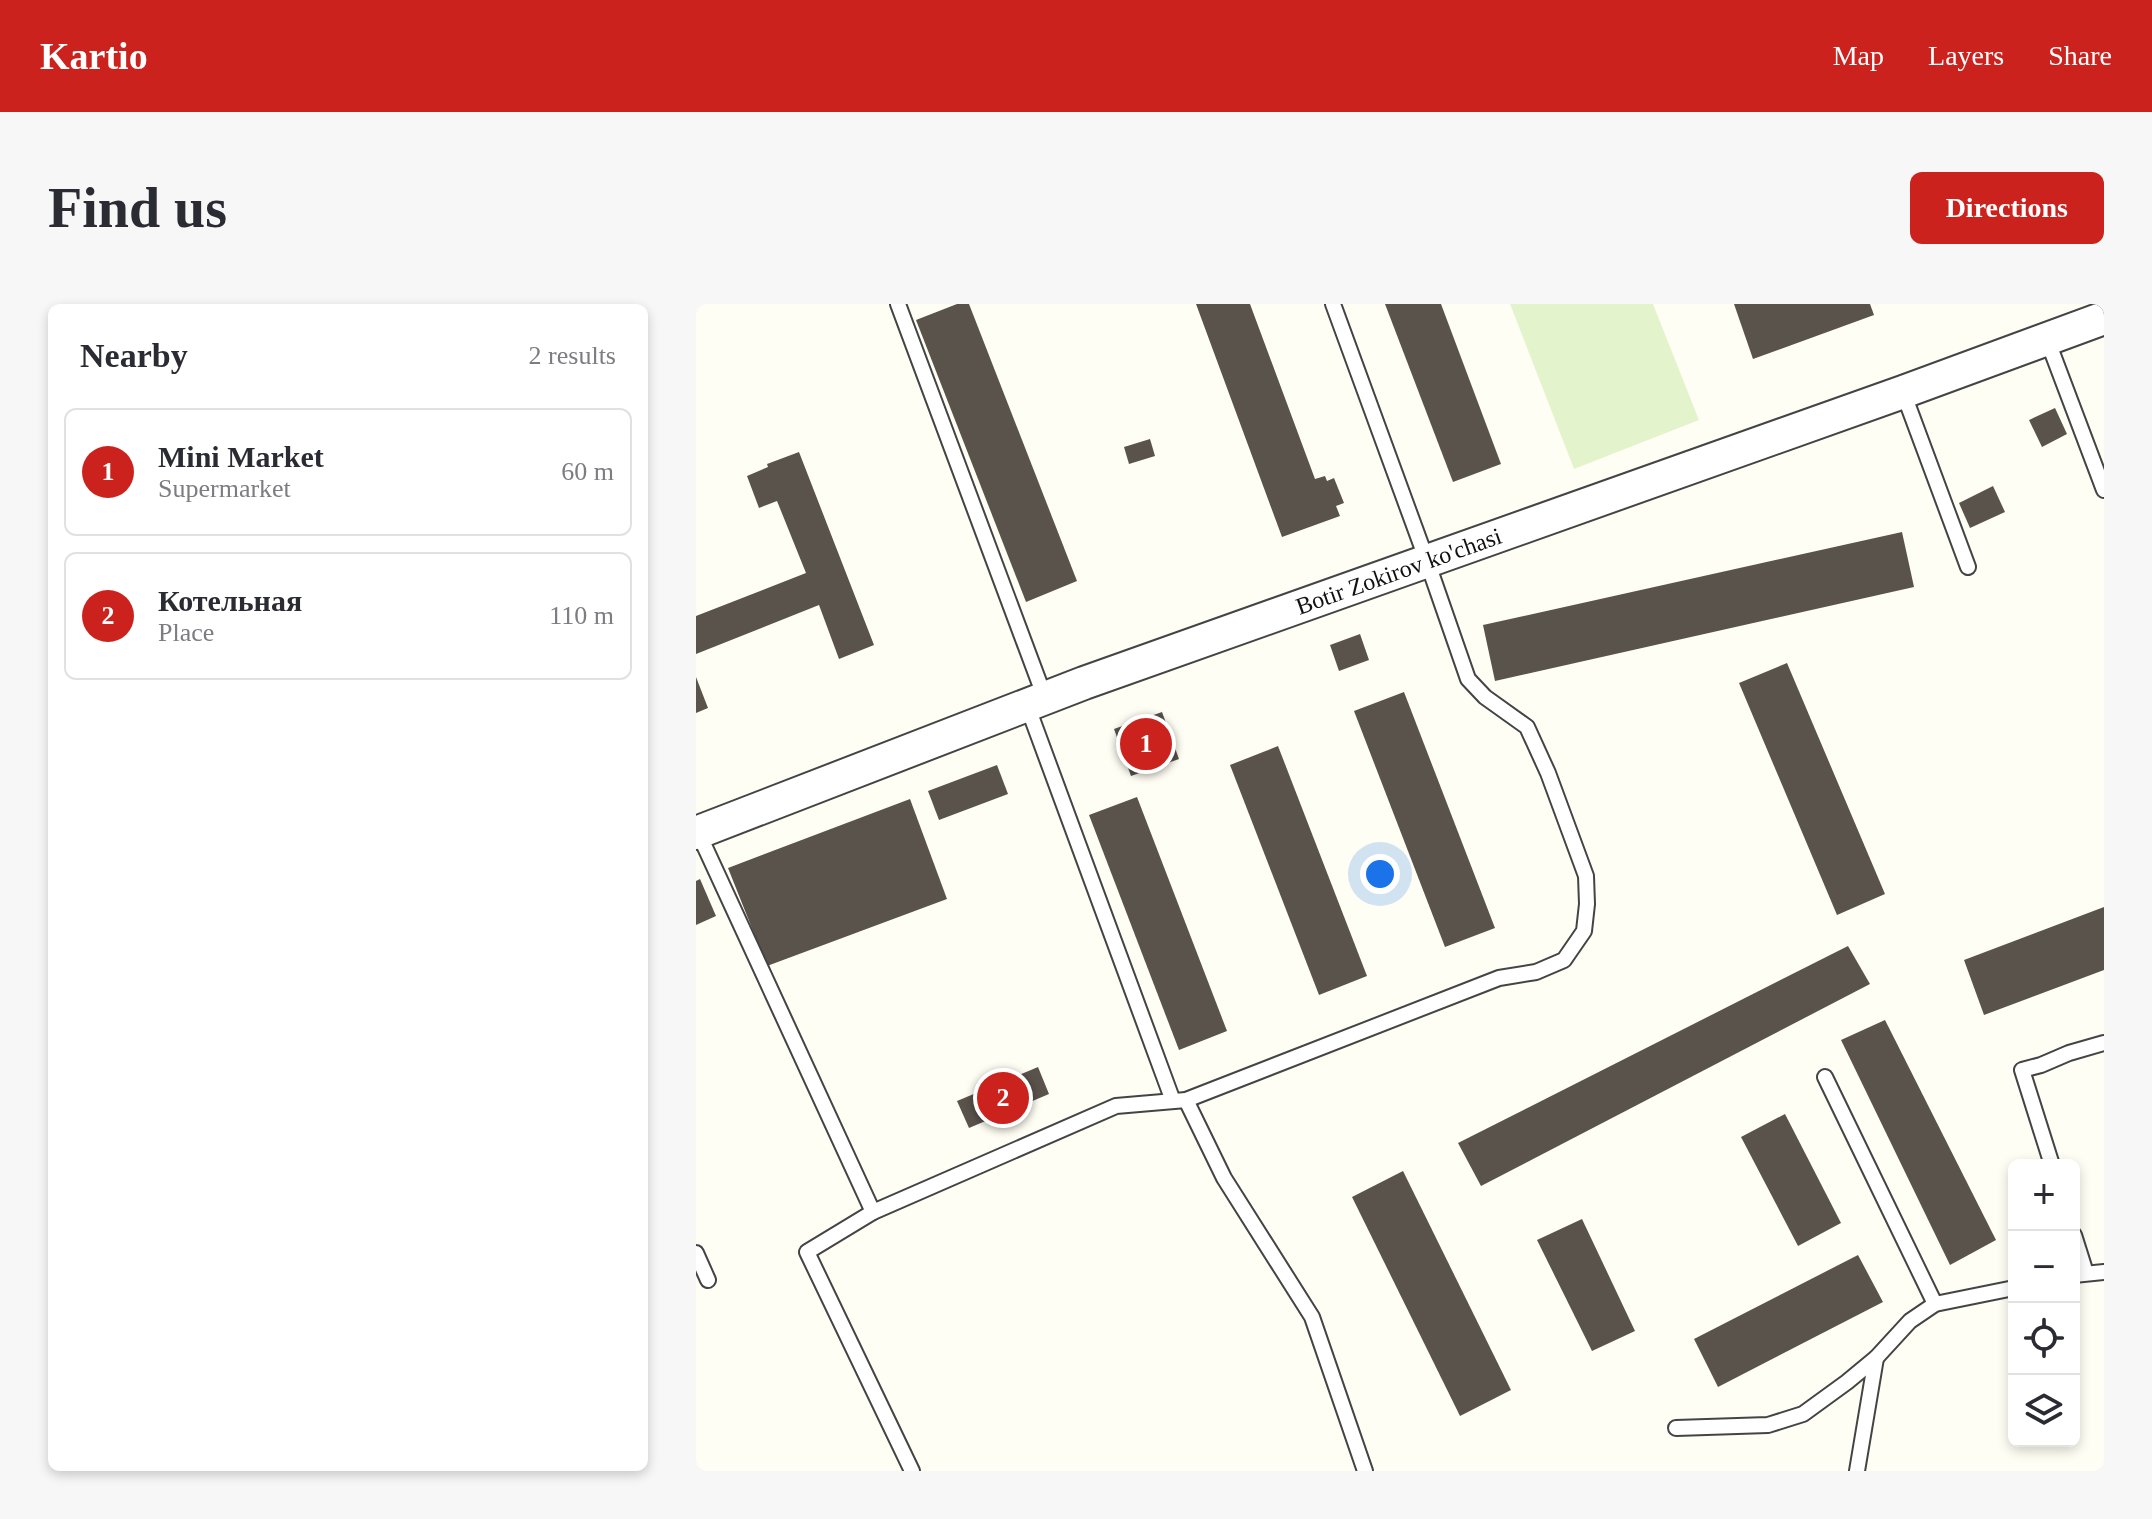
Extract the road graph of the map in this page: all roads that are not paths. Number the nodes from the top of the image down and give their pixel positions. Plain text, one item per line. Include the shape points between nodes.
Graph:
1 (898, 304) edge
2 (1333, 304) edge
3 (2104, 318) edge
4 (2047, 339) junction
5 (1903, 392) junction
6 (2104, 490) edge
7 (1427, 561) junction
8 (1968, 567) dead end
9 (1036, 701) junction
10 (697, 832) edge
11 (2104, 1043) edge
12 (1825, 1077) dead end
13 (1179, 1101) junction
14 (2050, 1159) edge
15 (873, 1212) junction
16 (696, 1253) edge
17 (2104, 1272) edge
18 (2080, 1274) edge
19 (708, 1280) dead end
20 (2008, 1289) edge
21 (1935, 1304) junction
22 (1876, 1358) junction
23 (1676, 1428) dead end
24 (912, 1471) edge
25 (1365, 1471) edge
26 (1857, 1471) edge

1 - 9 lane
2 - 7 lane
3 - 4 street, Botir Zokirov ko'chasi
4 - 5 street, Botir Zokirov ko'chasi
4 - 6 lane
5 - 7 street, Botir Zokirov ko'chasi
5 - 8 lane
7 - 9 street, Botir Zokirov ko'chasi
7 - 13 lane via 1468,679 1527,727 1548,773 1586,876 1584,931 1564,960 1536,972 1499,978
9 - 10 street, Botir Zokirov ko'chasi
9 - 13 lane
10 - 15 lane
11 - 14 lane via 2022,1070
12 - 21 lane
13 - 15 lane via 1116,1106
13 - 25 lane via 1312,1317
15 - 24 lane via 807,1252
16 - 19 lane
17 - 18 lane
20 - 21 lane
21 - 22 lane via 1910,1321
22 - 23 lane via 1803,1414 1768,1425
22 - 26 lane

